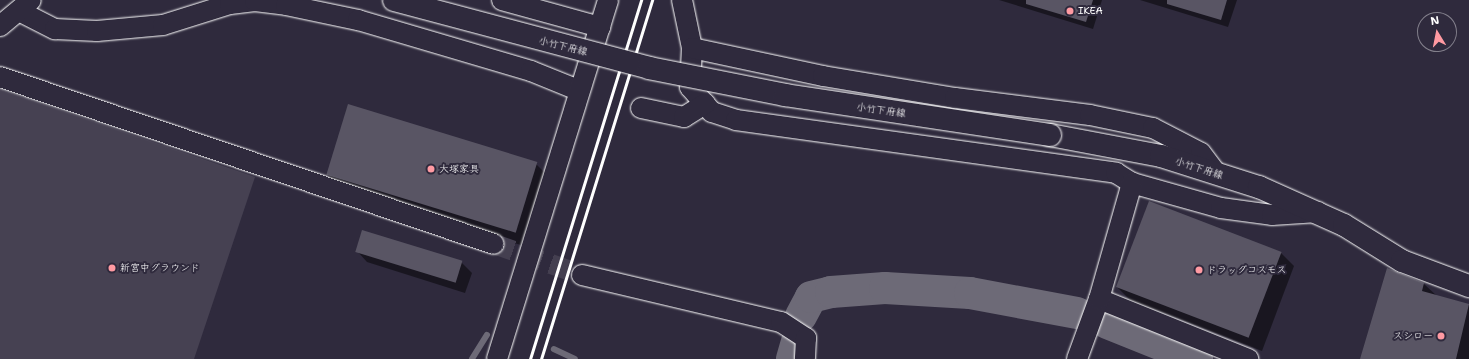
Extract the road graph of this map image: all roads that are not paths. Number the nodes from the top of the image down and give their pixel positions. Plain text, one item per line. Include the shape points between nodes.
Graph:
1 (394, 0) edge
2 (502, 0) edge
3 (608, 0) edge
4 (682, 0) edge
5 (26, 6) edge
6 (0, 26) edge
7 (600, 27) junction
8 (692, 48) junction
9 (0, 76) edge
10 (578, 90) junction
11 (705, 104) junction
12 (641, 108) dead end
13 (1217, 174) junction
14 (1132, 183) junction
15 (1318, 212) junction
16 (1361, 234) junction
17 (494, 244) tunnel mouth
18 (1469, 271) edge
19 (582, 275) tunnel mouth
20 (1469, 286) edge
21 (1099, 299) junction
22 (497, 359) edge
23 (805, 359) edge
24 (1078, 359) edge
25 (1248, 359) edge

1 - 13 main road, 小竹下府線, bridge via 648,68 785,95 1050,135 1161,156
2 - 7 street
3 - 7 street
4 - 8 street
5 - 6 street
5 - 10 street via 55,29 97,31 163,25 230,4 255,1 286,5 358,20 531,72
7 - 10 street
8 - 11 street via 690,88
8 - 13 street via 822,76 955,98 1090,115 1153,128 1201,153
9 - 17 street
10 - 22 street
11 - 12 street via 684,117
11 - 14 street via 712,112 736,120 1063,164 1116,173
13 - 15 main road, 小竹下府線
14 - 15 street via 1221,208 1272,215
14 - 21 street
15 - 16 main road, 小竹下府線
16 - 18 main road, 小竹下府線
16 - 20 main road, 小竹下府線 via 1402,261
19 - 23 street via 781,322 806,338
21 - 24 street
21 - 25 street

